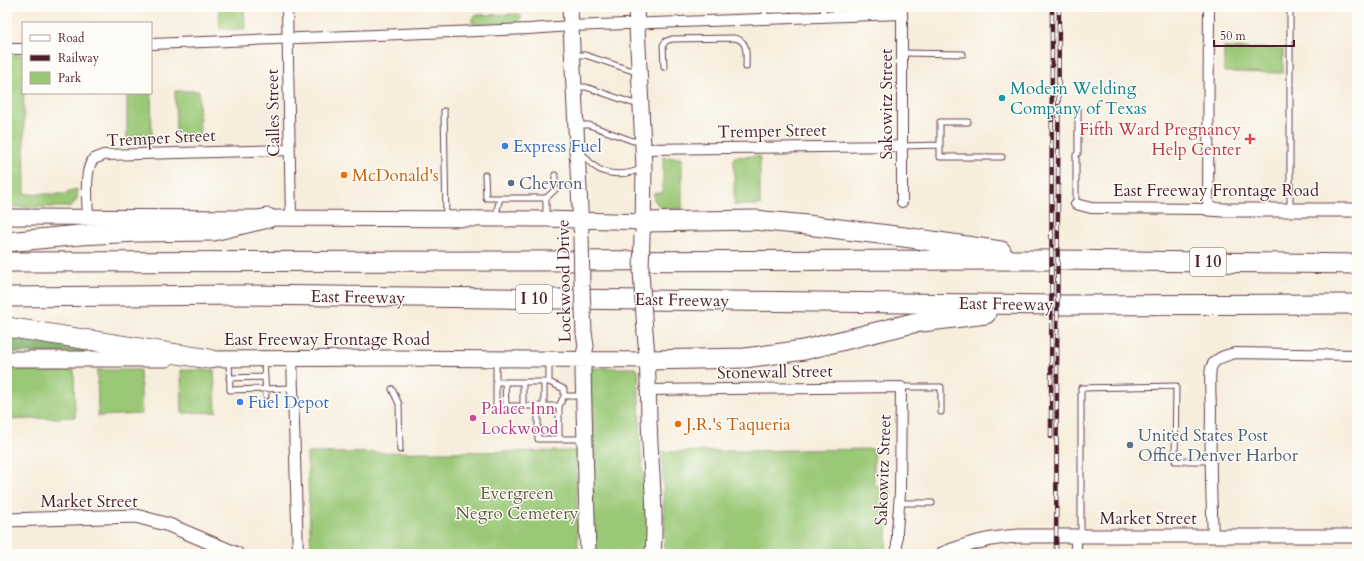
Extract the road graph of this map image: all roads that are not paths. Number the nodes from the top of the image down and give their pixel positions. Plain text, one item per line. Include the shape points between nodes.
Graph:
1 (287, 7) edge
2 (570, 7) edge
3 (636, 7) edge
4 (764, 7) edge
5 (1209, 7) edge
6 (1290, 7) edge
7 (902, 11) edge
8 (823, 12) edge
9 (765, 19) junction
10 (638, 23) junction
11 (571, 26) junction
12 (288, 38) junction
13 (152, 44) edge
14 (7, 49) edge
15 (22, 49) edge
16 (902, 53) junction
17 (963, 54) dead end
18 (573, 55) junction
19 (664, 67) dead end
20 (746, 67) dead end
21 (640, 71) junction
22 (574, 87) junction
23 (642, 104) junction
24 (1078, 109) dead end
25 (444, 111) dead end
26 (968, 122) dead end
27 (577, 126) junction
28 (643, 145) junction
29 (940, 145) junction
30 (902, 146) junction
31 (578, 148) junction
32 (289, 150) junction
33 (1002, 157) dead end
34 (644, 167) junction
35 (485, 175) dead end
36 (555, 175) dead end
37 (500, 198) junction
38 (546, 198) junction
39 (902, 202) dead end
40 (1076, 204) joint
41 (1208, 209) junction
42 (1290, 210) junction
43 (1357, 210) edge
44 (7, 217) edge
45 (88, 218) junction
46 (268, 218) junction
47 (291, 218) junction
48 (495, 218) junction
49 (446, 219) junction
50 (546, 219) junction
51 (581, 220) junction
52 (643, 229) junction
53 (7, 242) edge
54 (1060, 260) junction
55 (7, 262) edge
56 (1357, 264) edge
57 (7, 297) edge
58 (1287, 304) junction
59 (1357, 304) edge
60 (1060, 305) junction
61 (1357, 310) edge
62 (7, 327) edge
63 (1357, 355) edge
64 (228, 358) junction
65 (264, 358) junction
66 (292, 358) junction
67 (496, 358) junction
68 (549, 358) junction
69 (7, 359) edge
70 (209, 359) junction
71 (582, 359) junction
72 (648, 360) junction
73 (265, 377) junction
74 (229, 378) junction
75 (496, 382) junction
76 (505, 382) junction
77 (523, 382) junction
78 (546, 382) junction
79 (901, 387) junction
80 (293, 388) junction
81 (265, 389) junction
82 (392, 389) dead end
83 (648, 390) junction
84 (266, 396) dead end
85 (564, 396) junction
86 (583, 396) junction
87 (506, 406) junction
88 (523, 406) junction
89 (541, 406) junction
90 (559, 406) junction
91 (941, 412) dead end
92 (559, 439) junction
93 (584, 439) junction
94 (400, 450) dead end
95 (1210, 461) junction
96 (900, 503) junction
97 (932, 503) dead end
98 (7, 520) edge
99 (1079, 536) junction
100 (1213, 536) junction
101 (1357, 536) edge
102 (237, 554) edge
103 (298, 554) edge
104 (588, 554) edge
105 (653, 554) edge
106 (897, 554) edge
107 (942, 554) edge
108 (1076, 554) edge

1 - 12 street, Calles Street
2 - 11 main road, Lockwood Drive
3 - 10 main road
4 - 9 lane
5 - 41 street
6 - 42 lane
7 - 8 street
7 - 16 street, Sakowitz Street
8 - 9 street
9 - 10 street
10 - 11 street
10 - 21 main road
11 - 12 street via 530,30
11 - 18 main road, Lockwood Drive
12 - 13 street
12 - 32 street, Calles Street
14 - 15 street
16 - 17 lane
16 - 30 street, Sakowitz Street
18 - 21 lane via 585,55
18 - 22 main road, Lockwood Drive
19 - 20 lane via 663,45 666,41 733,38 745,44
21 - 23 main road
22 - 23 lane via 586,87
22 - 27 main road, Lockwood Drive
23 - 28 main road
24 - 40 lane
25 - 49 lane
26 - 29 lane via 940,122
27 - 28 lane via 590,125
27 - 31 main road, Lockwood Drive
28 - 30 street, Tremper Street
28 - 34 main road
29 - 30 lane
29 - 33 lane via 940,157
30 - 39 street, Sakowitz Street
31 - 34 lane via 593,166 612,173 635,172
31 - 51 main road, Lockwood Drive
32 - 45 street, Tremper Street via 103,155 94,160 89,167
32 - 47 street, Calles Street
34 - 52 main road
35 - 37 lane via 486,198
36 - 38 lane via 555,190
37 - 38 lane
37 - 48 lane
38 - 50 lane
40 - 41 street, East Freeway Frontage Road via 1091,208
41 - 42 street, East Freeway Frontage Road
42 - 43 street, East Freeway Frontage Road
44 - 45 main road
45 - 46 main road
46 - 47 main road
46 - 53 highway via 213,231 80,235
47 - 49 main road
48 - 49 main road
48 - 50 main road
50 - 51 main road
51 - 52 main road
51 - 71 main road, Lockwood Drive, bridge via 586,346
52 - 54 highway via 755,220 951,243
52 - 72 main road, bridge via 641,271
54 - 55 highway, East Freeway / I 10
54 - 56 highway, East Freeway / I 10
57 - 60 highway, East Freeway / I 10 via 241,295
58 - 59 highway, East Freeway / I 10
58 - 60 highway, East Freeway / I 10
58 - 61 highway
60 - 72 highway via 913,323 804,350 745,358
62 - 70 highway
63 - 95 street via 1236,353 1215,361 1211,368
64 - 65 main road, East Freeway Frontage Road
64 - 70 main road, East Freeway Frontage Road
64 - 74 lane
65 - 66 main road, East Freeway Frontage Road
65 - 73 lane
66 - 67 main road, East Freeway Frontage Road
66 - 80 street
67 - 68 main road, East Freeway Frontage Road
67 - 75 lane
68 - 71 main road, East Freeway Frontage Road
68 - 78 lane
69 - 70 main road, East Freeway Frontage Road
71 - 72 main road, East Freeway Frontage Road
71 - 86 main road, Lockwood Drive
72 - 83 main road
73 - 74 lane
73 - 81 lane
74 - 81 lane via 230,390
75 - 76 lane
75 - 87 lane via 496,406
76 - 77 lane
76 - 87 lane
77 - 78 lane
77 - 88 lane
78 - 85 lane via 564,389
78 - 89 lane
79 - 83 street, Stonewall Street
79 - 91 lane via 941,386
79 - 96 street, Sakowitz Street
80 - 81 lane
80 - 103 street
81 - 84 lane
82 - 94 lane via 400,404
83 - 105 main road via 654,506
85 - 86 lane
85 - 90 lane
86 - 93 main road, Lockwood Drive
87 - 88 lane
88 - 89 lane
89 - 90 lane
89 - 92 lane via 538,439
90 - 92 lane
92 - 93 lane
93 - 104 main road, Lockwood Drive
95 - 99 lane via 1175,461 1176,386 1081,388
95 - 100 street
96 - 97 lane
96 - 106 street, Sakowitz Street
98 - 102 street, Market Street via 136,516 169,525
99 - 100 street, Market Street
99 - 107 street, Market Street via 988,539
99 - 108 street
100 - 101 street, Market Street

